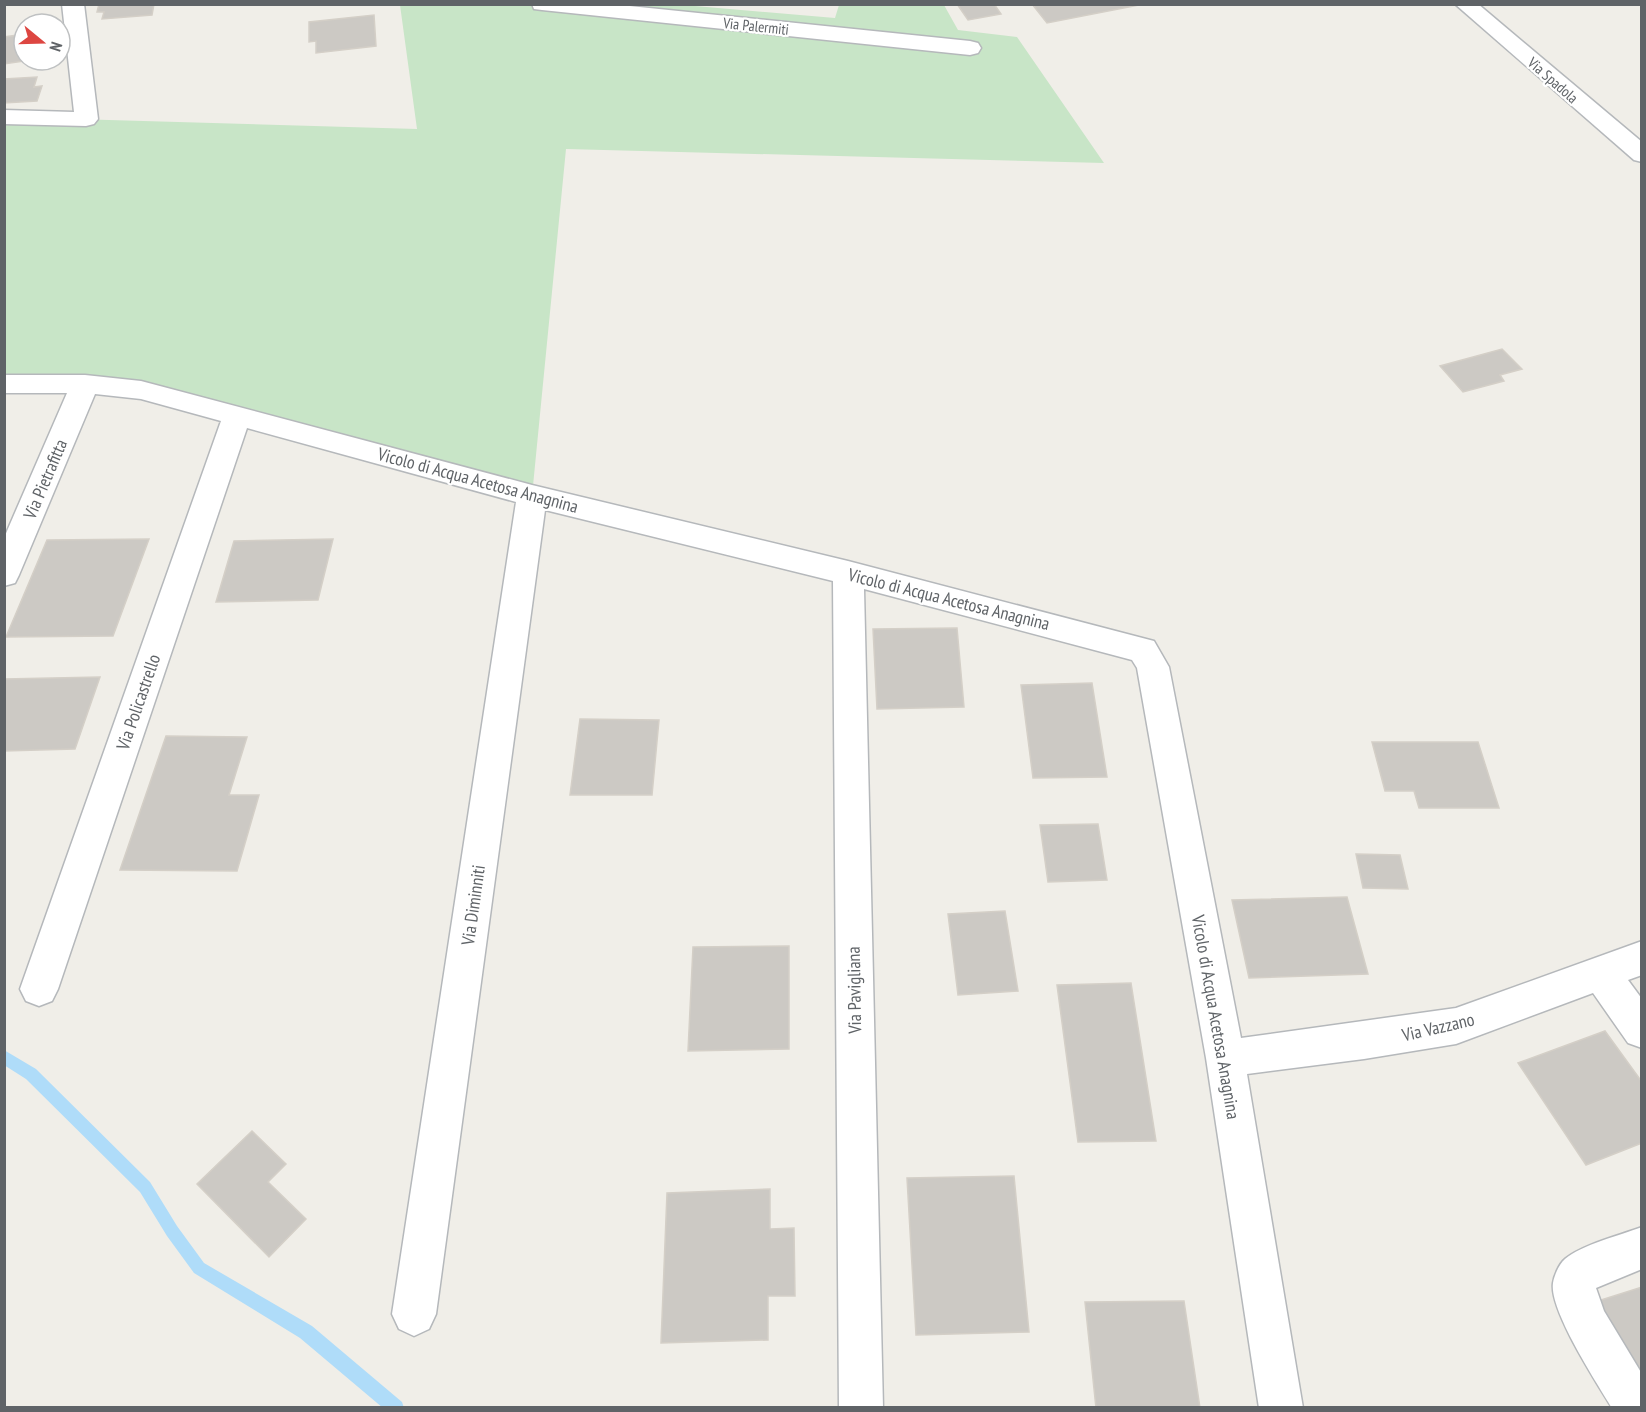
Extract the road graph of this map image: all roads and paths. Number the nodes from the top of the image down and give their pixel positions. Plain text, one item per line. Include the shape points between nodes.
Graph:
1 (73, 4) edge
2 (542, 4) edge
3 (1465, 4) edge
4 (970, 48) dead end
5 (4, 117) edge
6 (1641, 155) edge
7 (4, 384) edge
8 (85, 384) junction
9 (237, 415) junction
10 (532, 496) junction
11 (848, 573) junction
12 (4, 575) edge
13 (1641, 958) edge
14 (1600, 973) junction
15 (39, 989) dead end
16 (1641, 1030) edge
17 (1225, 1058) junction
18 (1641, 1248) edge
19 (414, 1314) dead end
20 (861, 1407) edge
21 (1281, 1407) edge
22 (1637, 1407) edge

1 - 5 street via 86,119
2 - 4 street, Via Palermiti
3 - 6 street, Via Spadola
7 - 8 street, Vicolo di Acqua Acetosa Anagnina
8 - 9 street, Vicolo di Acqua Acetosa Anagnina via 141,390
8 - 12 street, Via Pietrafitta
9 - 10 street, Vicolo di Acqua Acetosa Anagnina
9 - 15 street, Via Policastrello
10 - 11 street, Vicolo di Acqua Acetosa Anagnina
10 - 19 street, Via Diminniti
11 - 17 street, Vicolo di Acqua Acetosa Anagnina via 1138,648 1148,656
11 - 20 street, Via Pavigliana
13 - 14 street, Via Vazzano
14 - 16 street
14 - 17 street, Via Vazzano via 1456,1026
17 - 21 street, Vicolo di Acqua Acetosa Anagnina
18 - 22 street via 1585,1270 1574,1285 1578,1306

